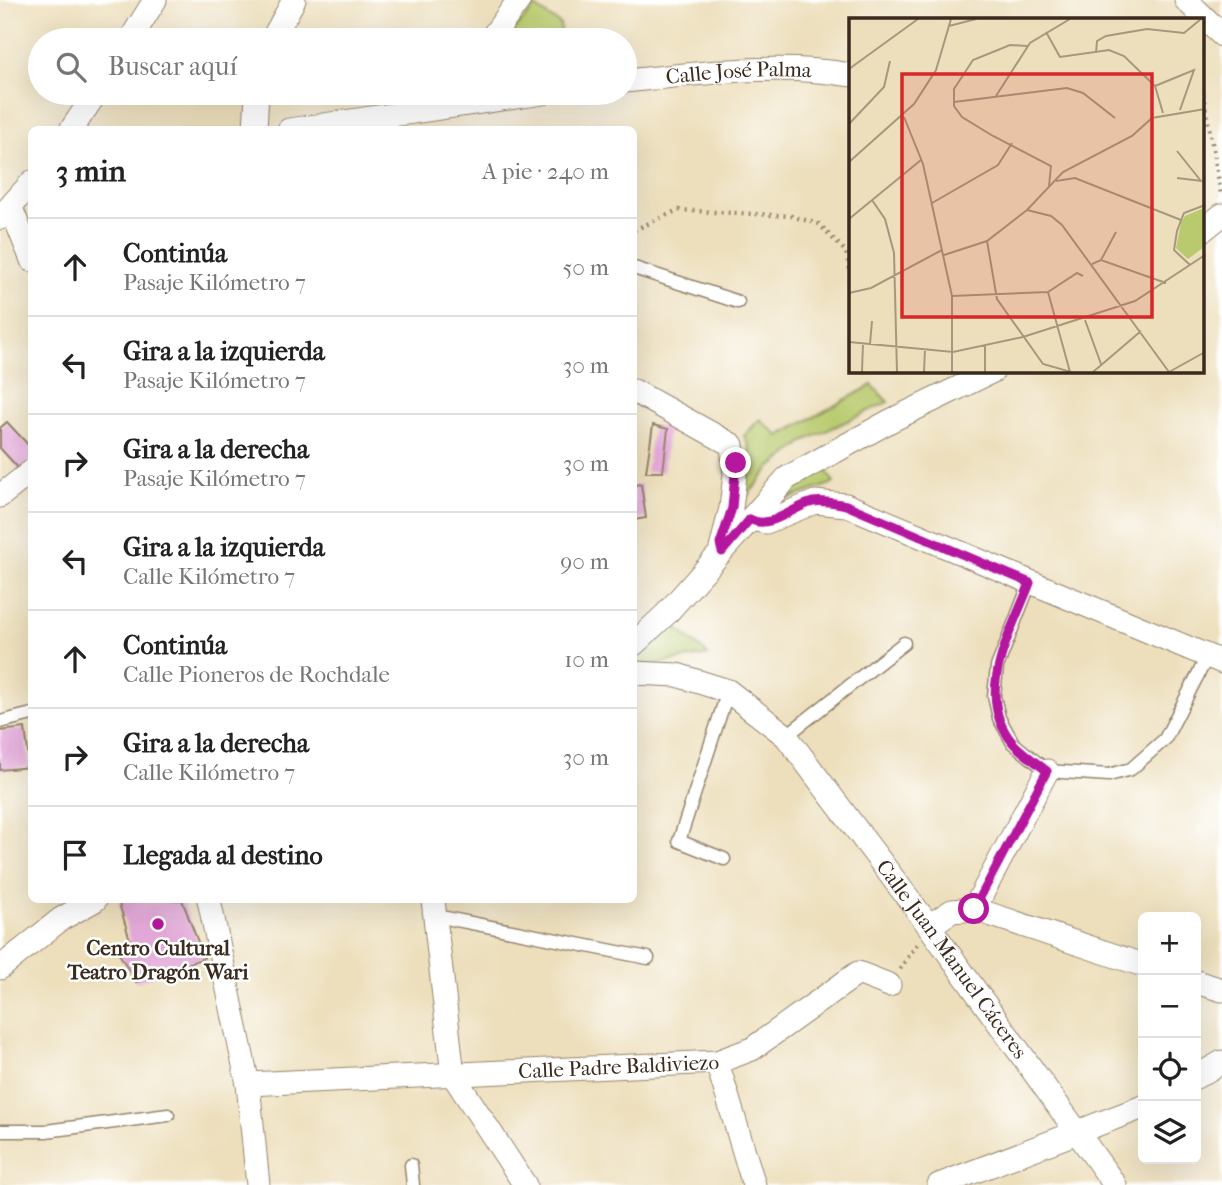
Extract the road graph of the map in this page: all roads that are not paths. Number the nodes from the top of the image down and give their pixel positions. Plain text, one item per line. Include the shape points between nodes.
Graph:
1 (155, 0) edge
2 (294, 0) edge
3 (519, 0) edge
4 (1186, 0) edge
5 (138, 28) edge
6 (279, 28) edge
7 (498, 28) edge
8 (1222, 35) edge
9 (849, 75) edge
10 (637, 80) edge
11 (88, 105) edge
12 (257, 105) edge
13 (432, 105) edge
14 (74, 126) edge
15 (256, 126) edge
16 (312, 126) edge
17 (28, 187) edge
18 (5, 213) edge
19 (1222, 215) edge
20 (1204, 229) edge
21 (28, 253) edge
22 (637, 269) edge
23 (738, 302) dead end
24 (989, 373) edge
25 (637, 393) edge
26 (28, 474) edge
27 (0, 496) edge
28 (750, 519) junction
29 (722, 552) junction
30 (1030, 583) junction
31 (637, 641) edge
32 (904, 643) dead end
33 (1214, 660) edge
34 (637, 673) edge
35 (729, 691) junction
36 (28, 715) edge
37 (0, 722) edge
38 (786, 736) junction
39 (1047, 771) junction
40 (724, 859) dead end
41 (90, 903) edge
42 (210, 903) edge
43 (434, 908) edge
44 (974, 909) junction
45 (929, 926) junction
46 (648, 958) dead end
47 (1138, 963) edge
48 (0, 968) edge
49 (1201, 984) edge
50 (889, 985) road end
51 (1222, 990) edge
52 (717, 1062) junction
53 (1222, 1062) edge
54 (1201, 1074) edge
55 (453, 1075) junction
56 (248, 1084) junction
57 (1138, 1109) edge
58 (168, 1115) dead end
59 (0, 1131) edge
60 (1076, 1135) junction
61 (411, 1166) dead end
62 (258, 1185) edge
63 (413, 1185) edge
64 (525, 1185) edge
65 (754, 1185) edge
66 (939, 1185) edge
67 (1115, 1185) edge

1 - 5 street
2 - 6 street
3 - 7 street
4 - 8 street
9 - 10 street, Calle José Palma via 810,68 764,68
11 - 14 street
12 - 15 street
13 - 16 street
17 - 18 street
18 - 21 street
19 - 20 street
22 - 23 lane
24 - 28 street via 817,460 788,478
25 - 29 street via 732,445 732,508 720,544
26 - 27 street
28 - 29 street
28 - 30 street via 766,522 814,502 846,505
29 - 31 street
30 - 33 street
30 - 39 lane via 997,667 994,696 999,718 1013,743
32 - 38 lane
33 - 39 lane via 1165,739 1131,769 1109,775
34 - 35 street, Calle Juan Manuel Cáceres via 677,674
35 - 38 street, Calle Juan Manuel Cáceres
35 - 40 lane via 679,841
36 - 37 lane
38 - 45 street, Calle Juan Manuel Cáceres
39 - 44 street
41 - 48 street via 61,919
42 - 56 street
43 - 46 lane
43 - 55 street
44 - 45 street via 952,911
44 - 47 street
45 - 60 street, Calle Juan Manuel Cáceres
49 - 51 street
50 - 52 street, Calle Padre Baldiviezo via 858,973 752,1049
52 - 55 street, Calle Padre Baldiviezo
52 - 65 street
53 - 54 street
55 - 56 street, Calle Padre Baldiviezo
55 - 64 street
56 - 62 street
57 - 60 street
58 - 59 lane via 46,1131
60 - 66 street
60 - 67 street, Calle Juan Manuel Cáceres
61 - 63 lane

